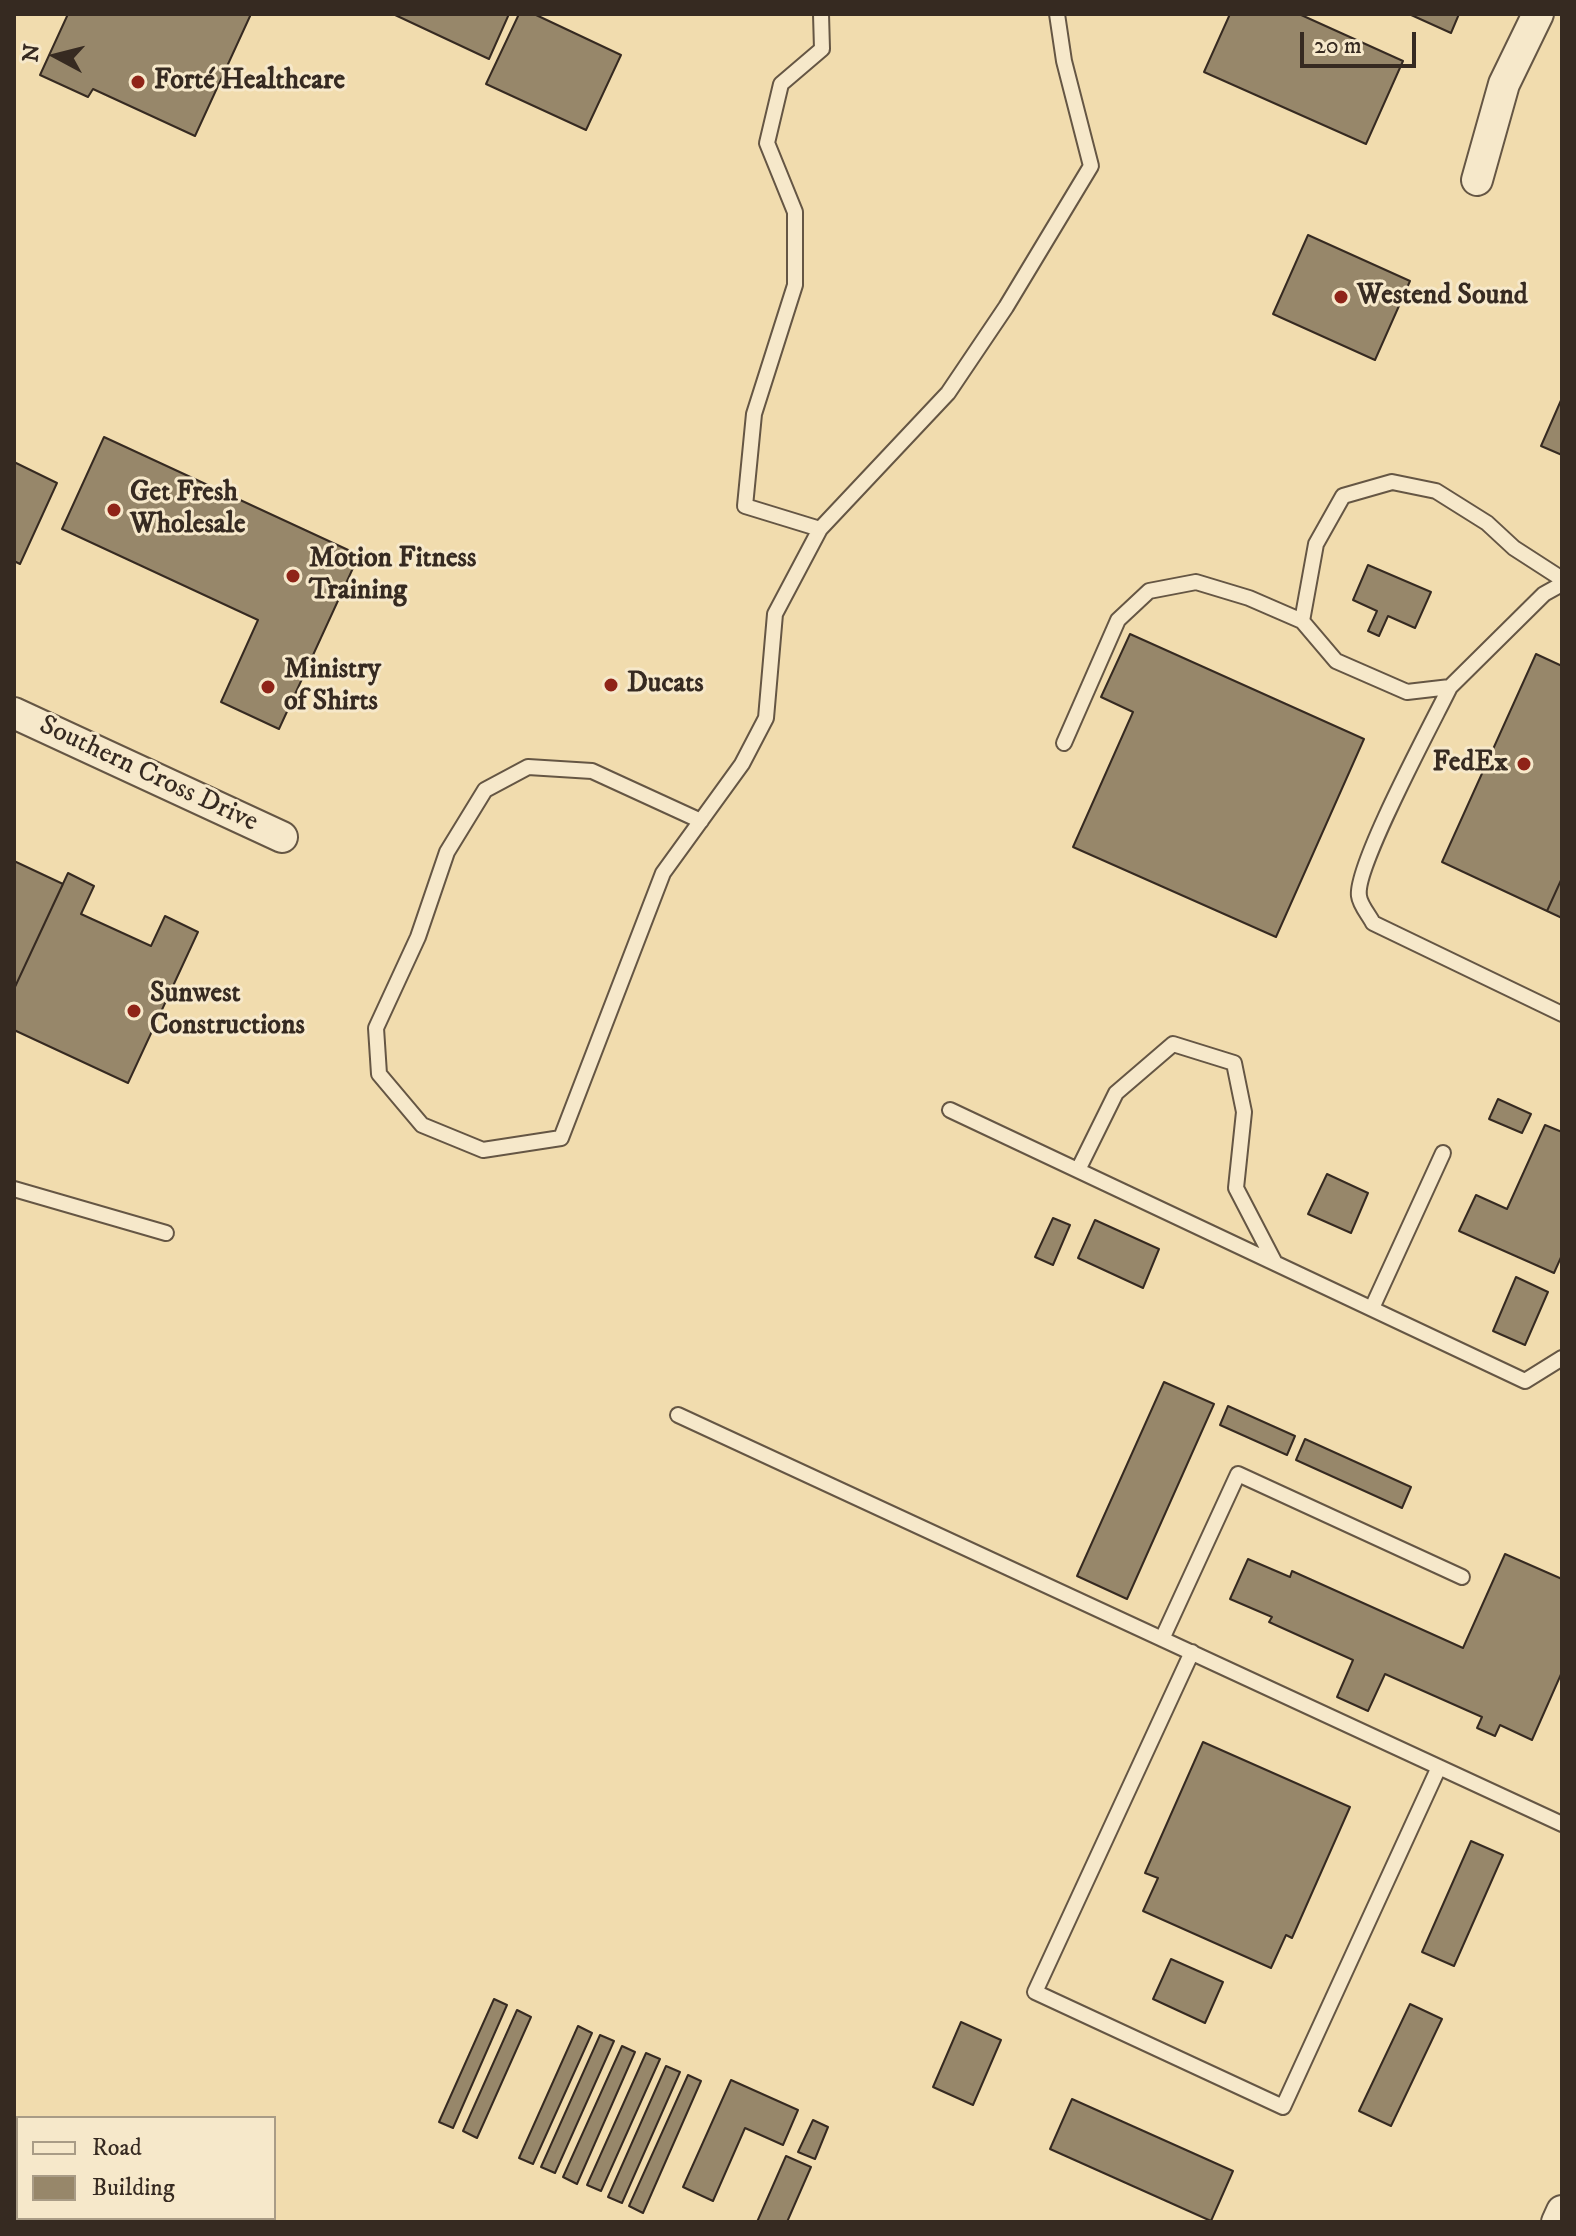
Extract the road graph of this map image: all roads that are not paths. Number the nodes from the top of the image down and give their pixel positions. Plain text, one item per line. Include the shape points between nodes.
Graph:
1 (821, 14) edge
2 (1057, 14) edge
3 (1538, 14) edge
4 (1477, 180) dead end
5 (820, 529) junction
6 (1562, 582) edge
7 (1302, 621) junction
8 (1450, 687) junction
9 (14, 713) edge
10 (1064, 743) dead end
11 (701, 821) junction
12 (282, 837) dead end
13 (1562, 1014) edge
14 (950, 1110) dead end
15 (1443, 1153) dead end
16 (1078, 1170) junction
17 (14, 1189) edge
18 (166, 1233) dead end
19 (1275, 1263) junction
20 (1372, 1308) junction
21 (1562, 1358) edge
22 (678, 1415) dead end
23 (1462, 1577) dead end
24 (1162, 1639) junction
25 (1192, 1652) junction
26 (1439, 1767) junction
27 (1562, 1824) edge
28 (1562, 2211) edge
29 (1557, 2222) edge

1 - 5 lane via 822,49 781,84 767,143 795,212 795,285 754,414 745,506
2 - 5 lane via 1091,166 948,393
3 - 4 street via 1504,84
5 - 11 lane via 775,614 766,718 742,764
6 - 7 lane via 1436,491 1392,482 1343,496 1316,544
6 - 8 lane
7 - 8 lane via 1336,661 1407,692
7 - 10 lane via 1196,582 1149,591 1118,620
8 - 13 lane via 1361,873 1358,896 1373,923
9 - 12 street, Southern Cross Drive
11 - 11 lane via 663,873 561,1138 483,1150 422,1125 379,1074 376,1028 418,937 447,852 485,790 528,767 592,771
14 - 16 lane
15 - 20 lane
16 - 19 lane
16 - 19 lane via 1116,1093 1173,1044 1234,1063 1244,1112 1236,1188
17 - 18 lane
19 - 20 lane
20 - 21 lane via 1525,1381
22 - 24 lane
23 - 24 lane via 1238,1474
24 - 25 lane
25 - 26 lane
25 - 26 lane via 1035,1992 1283,2107
26 - 27 lane
28 - 29 street

